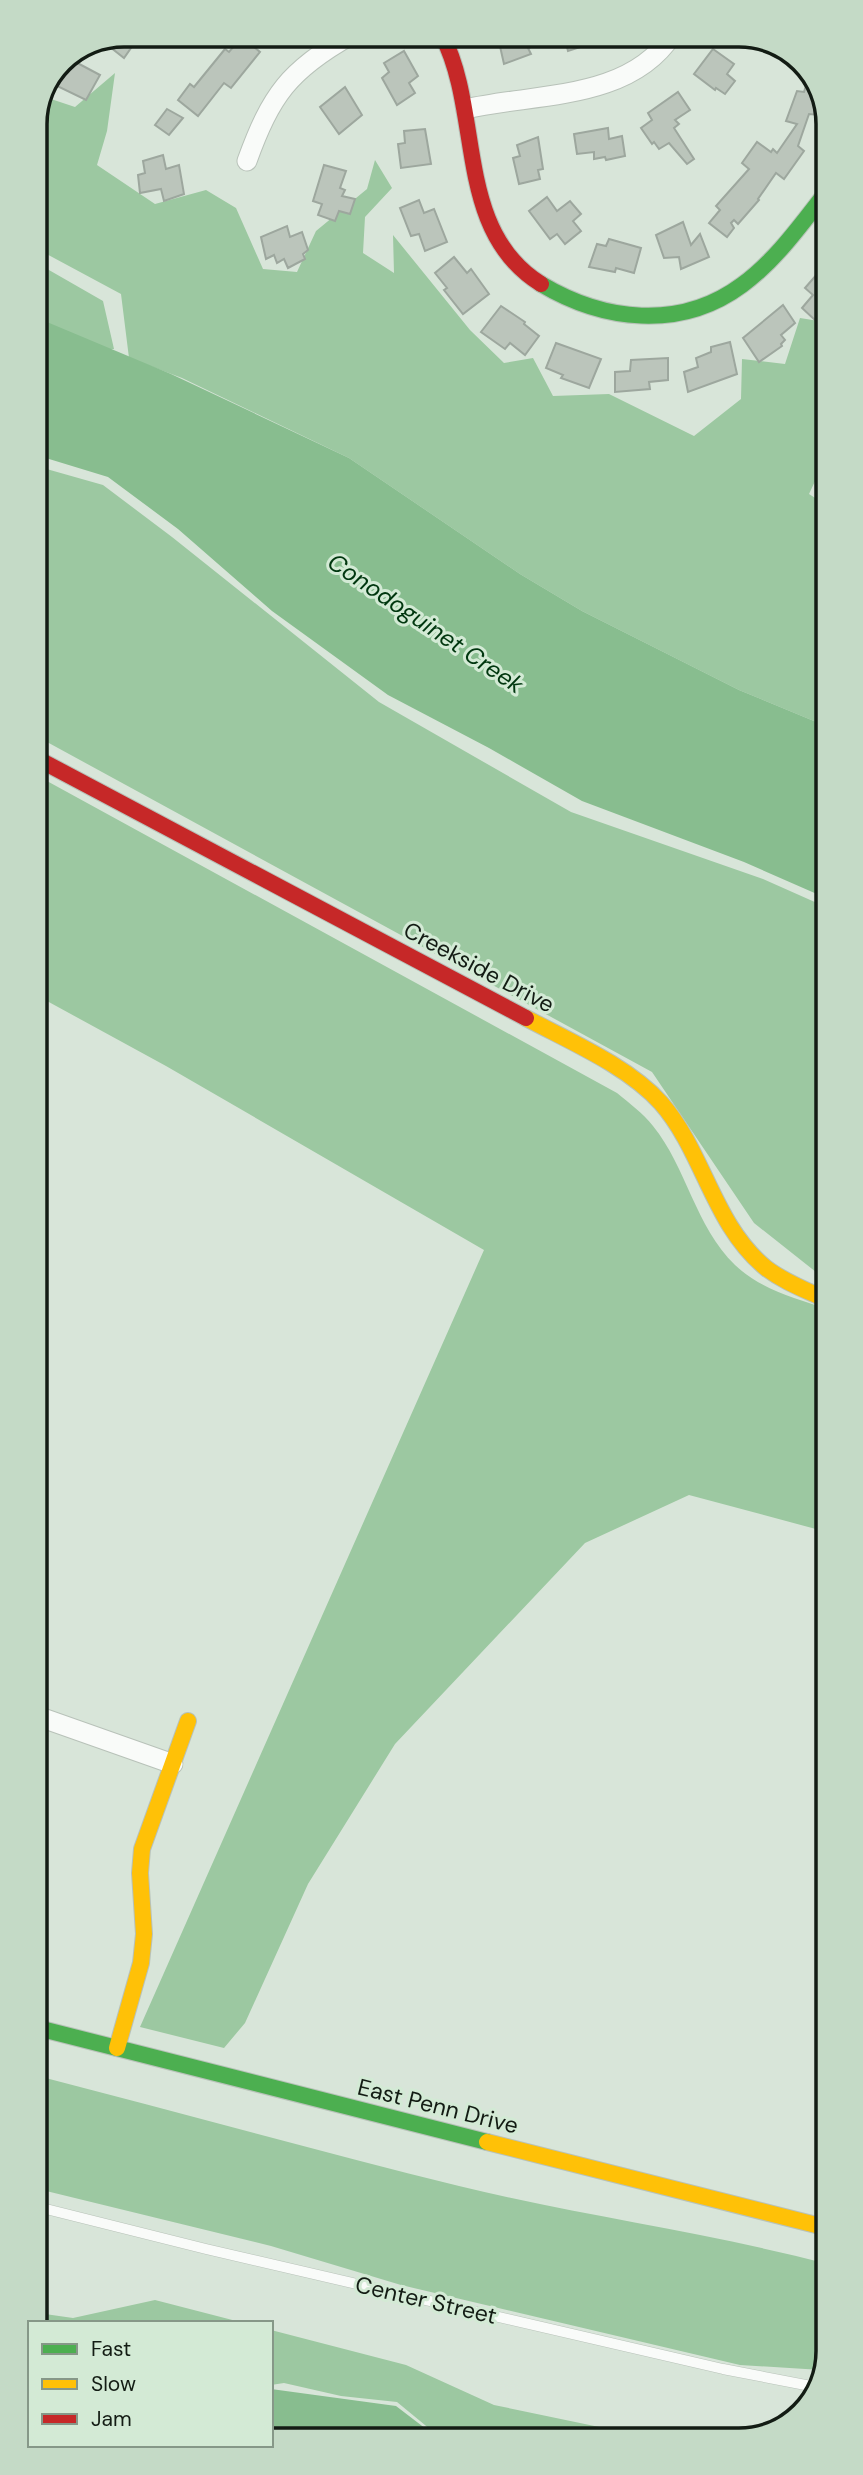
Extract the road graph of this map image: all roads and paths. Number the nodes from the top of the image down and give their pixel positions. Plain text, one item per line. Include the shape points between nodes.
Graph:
1 (329, 47) edge
2 (448, 47) edge
3 (662, 47) edge
4 (466, 109) junction
5 (247, 161) dead end
6 (816, 205) edge
7 (47, 764) edge
8 (816, 1294) edge
9 (47, 1720) edge
10 (188, 1721) dead end
11 (173, 1764) junction
12 (47, 2030) edge
13 (117, 2048) junction
14 (47, 2209) edge
15 (816, 2225) edge
16 (808, 2385) edge

1 - 5 street via 280,90
2 - 4 street
3 - 4 street via 639,68 595,88
4 - 6 street via 476,183 501,243 514,260 559,295 600,311 667,316 716,302 763,267
7 - 8 street, Creekside Drive via 626,1074 661,1104 681,1131 750,1253 781,1277
9 - 11 street
10 - 11 street
11 - 13 street via 142,1849 141,1963
12 - 13 street, East Penn Drive
13 - 15 street, East Penn Drive
14 - 16 lane, Center Street

